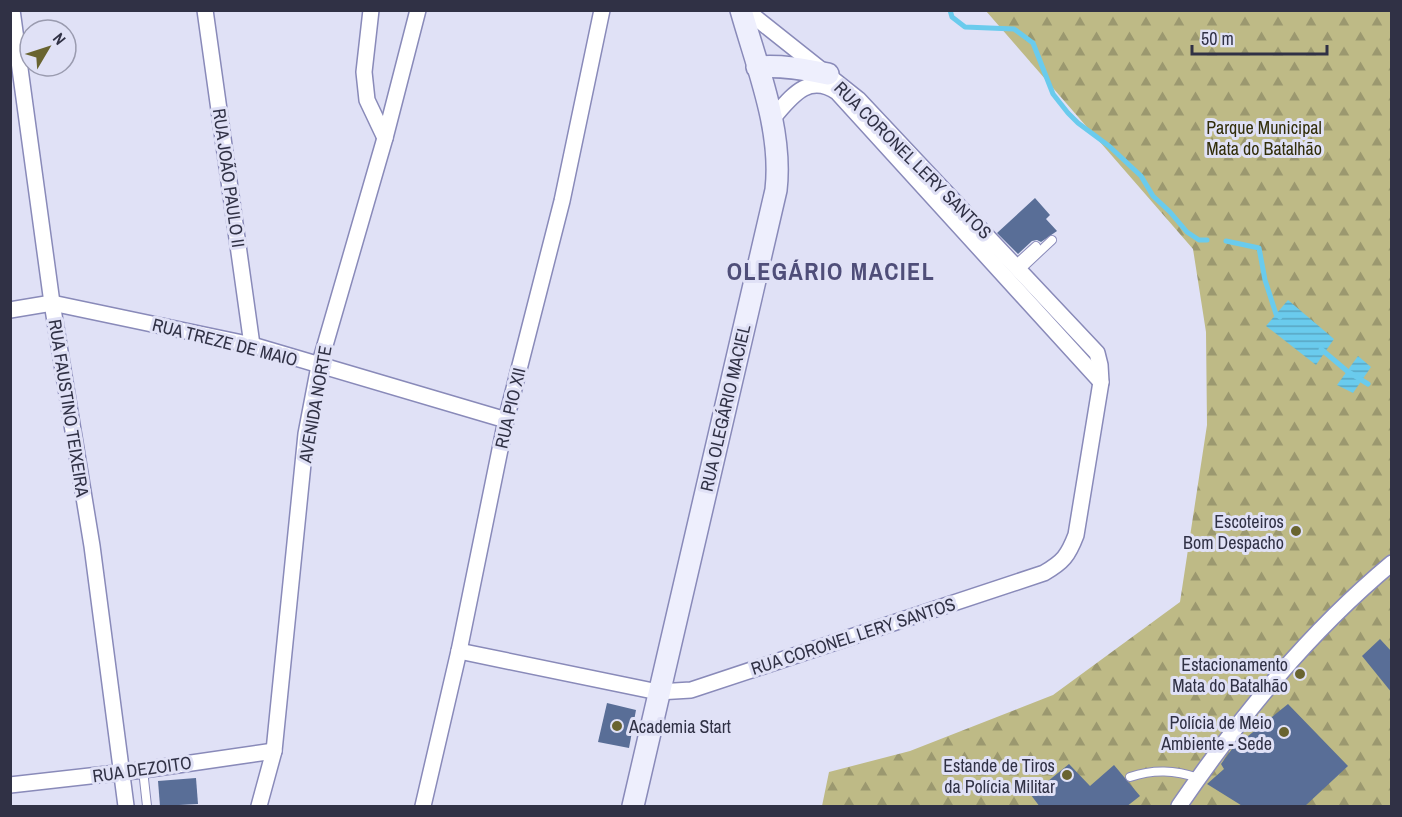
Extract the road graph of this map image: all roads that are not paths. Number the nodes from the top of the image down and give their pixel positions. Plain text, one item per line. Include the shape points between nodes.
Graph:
1 (12, 10) edge
2 (205, 10) edge
3 (370, 10) edge
4 (418, 10) edge
5 (602, 10) edge
6 (741, 10) edge
7 (746, 10) edge
8 (757, 67) junction
9 (834, 84) junction
10 (772, 119) junction
11 (385, 138) junction
12 (1052, 240) dead end
13 (1035, 246) dead end
14 (1018, 267) junction
15 (52, 303) junction
16 (10, 310) edge
17 (252, 345) junction
18 (319, 366) junction
19 (1101, 382) junction
20 (506, 420) junction
21 (1392, 563) edge
22 (459, 651) junction
23 (658, 692) junction
24 (274, 751) junction
25 (142, 770) junction
26 (122, 772) junction
27 (1130, 777) dead end
28 (1199, 778) junction
29 (10, 785) edge
30 (126, 807) edge
31 (147, 807) edge
32 (259, 807) edge
33 (423, 807) edge
34 (633, 807) edge
35 (1179, 807) edge

1 - 15 street, RUA FAUSTINO TEIXEIRA
2 - 17 street, RUA JOÃO PAULO II
3 - 11 street via 364,72 367,100
4 - 11 street, AVENIDA NORTE
5 - 20 street, RUA PIO XII via 562,201
6 - 8 street, RUA OLEGÁRIO MACIEL
7 - 9 street, RUA CORONEL LERY SANTOS
8 - 9 street via 800,68
8 - 10 street, RUA OLEGÁRIO MACIEL
9 - 10 street via 803,88
9 - 14 street, RUA CORONEL LERY SANTOS via 887,128
9 - 19 street, RUA CORONEL LERY SANTOS
10 - 23 street, RUA OLEGÁRIO MACIEL via 776,190
11 - 18 street, AVENIDA NORTE
12 - 14 lane
13 - 14 lane
14 - 19 street, RUA CORONEL LERY SANTOS via 1097,353
15 - 16 street, RUA TREZE DE MAIO
15 - 17 street, RUA TREZE DE MAIO
15 - 26 street, RUA FAUSTINO TEIXEIRA via 92,546
17 - 18 street, RUA TREZE DE MAIO
18 - 20 street, RUA TREZE DE MAIO
18 - 24 street, AVENIDA NORTE via 306,434
19 - 23 street, RUA CORONEL LERY SANTOS via 1076,535 1069,553 1059,564 1044,573 691,690
20 - 22 street, RUA PIO XII
21 - 28 street via 1299,651 1224,741
22 - 23 street, RUA CORONEL LERY SANTOS
22 - 33 street, RUA PIO XII
23 - 34 street, RUA OLEGÁRIO MACIEL
24 - 25 street, RUA DEZOITO
24 - 32 street, AVENIDA NORTE
25 - 26 street, RUA DEZOITO
25 - 31 lane
26 - 29 street, RUA DEZOITO
26 - 30 street, RUA FAUSTINO TEIXEIRA
27 - 28 lane via 1156,770
28 - 35 street

